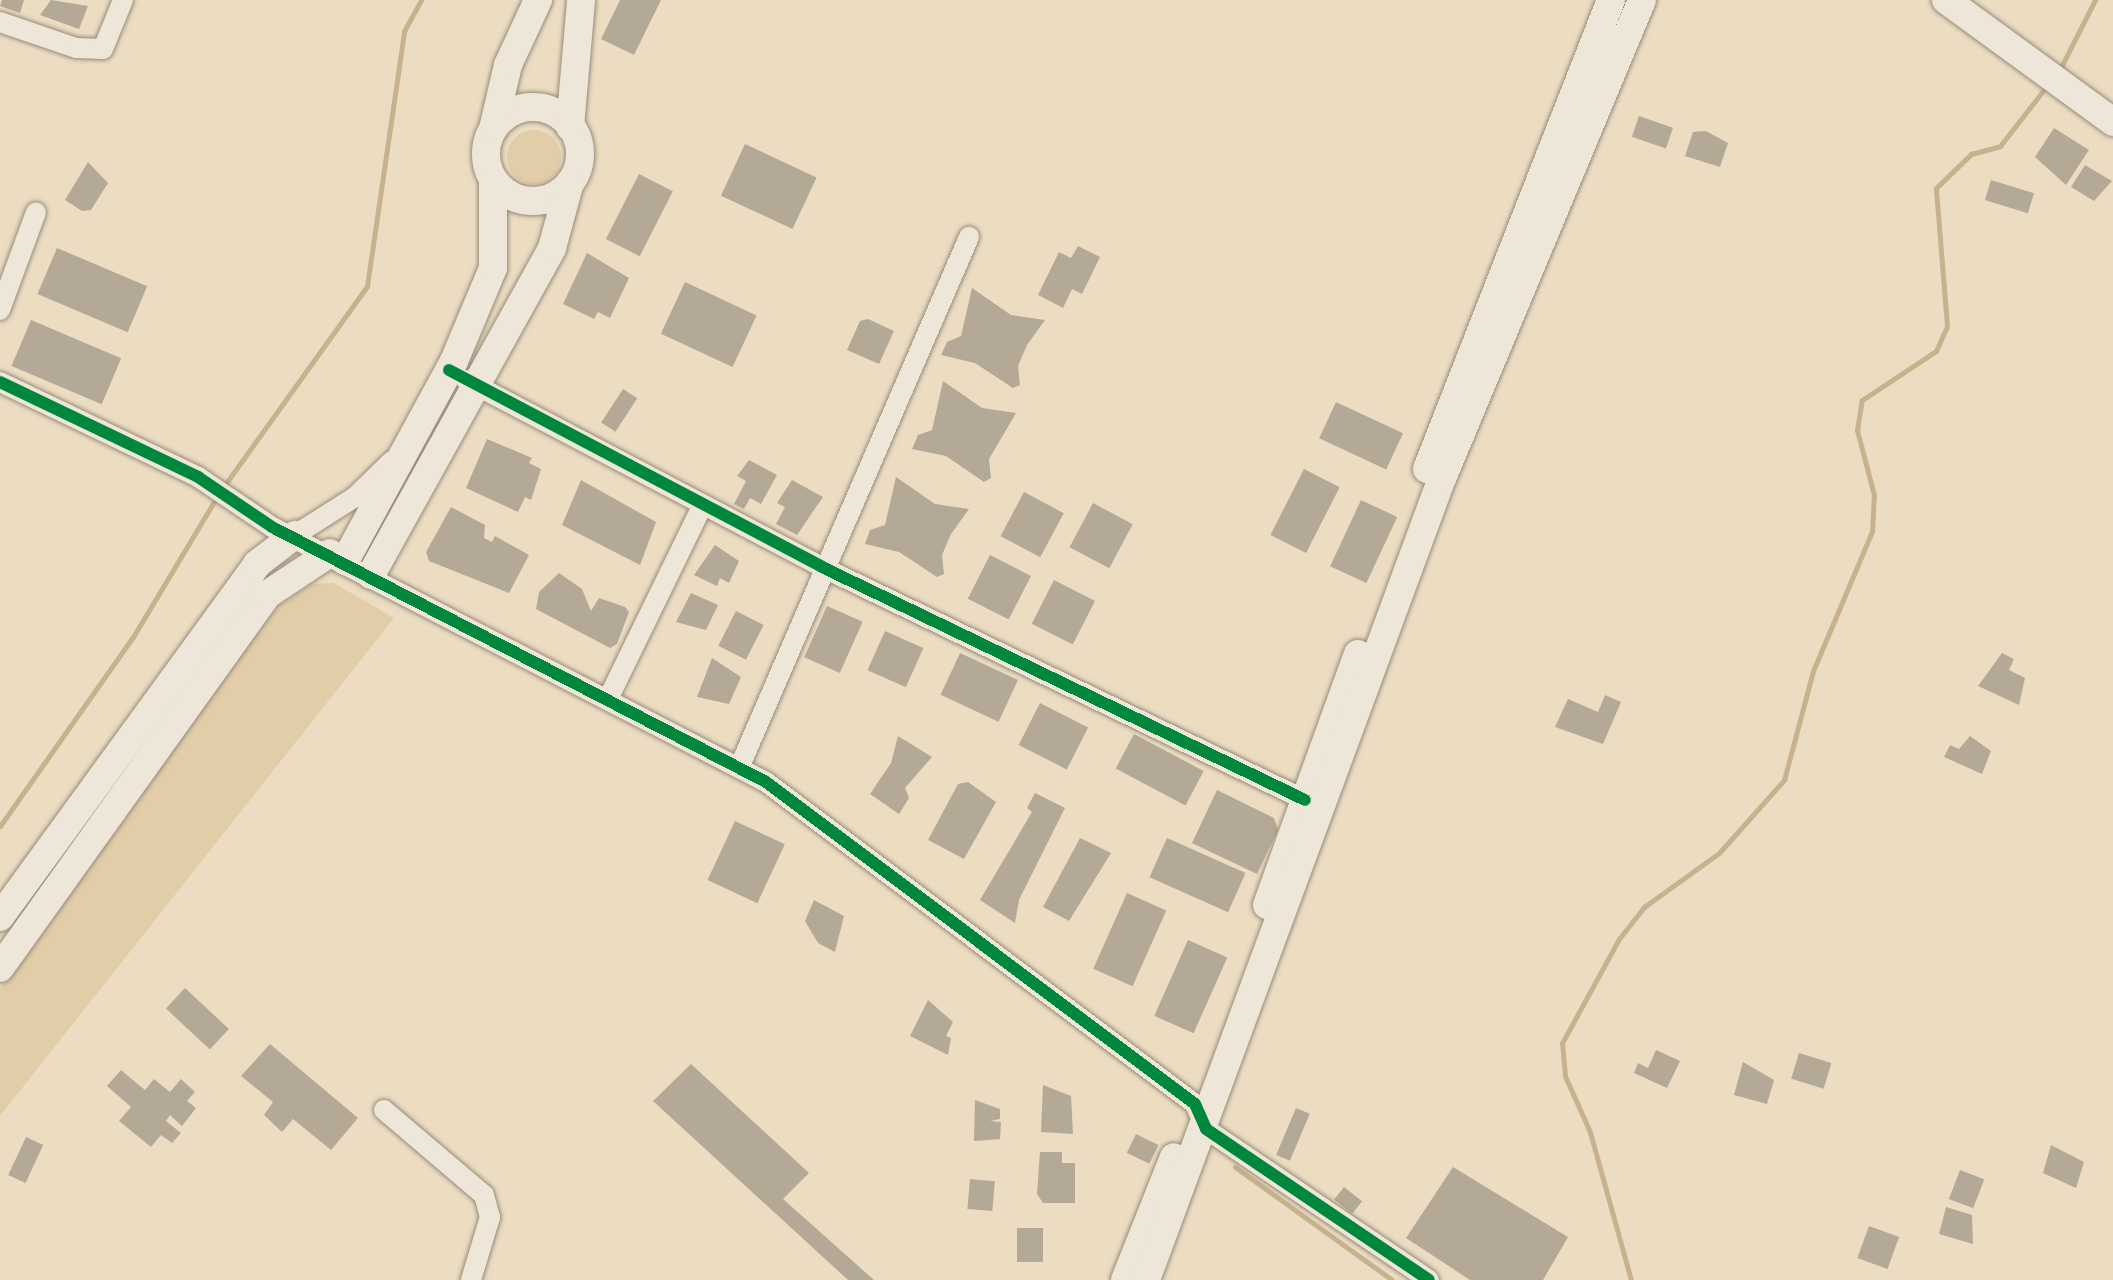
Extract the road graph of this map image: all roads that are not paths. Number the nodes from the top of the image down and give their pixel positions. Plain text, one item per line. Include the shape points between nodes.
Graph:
1 (123, 0) edge
2 (538, 0) edge
3 (582, 0) edge
4 (1611, 0) edge
5 (1642, 0) edge
6 (1946, 0) edge
7 (0, 22) edge
8 (2113, 122) edge
9 (570, 126) junction
10 (493, 130) junction
11 (493, 180) junction
12 (570, 182) junction
13 (36, 212) dead end
14 (969, 237) dead end
15 (0, 310) edge
16 (449, 370) junction
17 (0, 382) edge
18 (480, 388) junction
19 (408, 445) junction
20 (702, 506) junction
21 (295, 535) junction
22 (338, 557) junction
23 (822, 567) junction
24 (371, 575) junction
25 (608, 699) junction
26 (739, 768) junction
27 (1305, 800) junction
28 (0, 917) edge
29 (0, 968) edge
30 (384, 1110) dead end
31 (1200, 1117) junction
32 (470, 1280) edge
33 (1125, 1280) edge
34 (1146, 1280) edge
35 (1428, 1280) edge

1 - 7 street via 103,49 76,48
2 - 10 main road via 508,65
3 - 9 main road
4 - 27 main road
5 - 31 main road via 1442,481
6 - 8 main road
9 - 10 main road via 552,112 526,108
9 - 12 main road via 579,147
10 - 11 main road via 486,155
11 - 12 main road via 512,196 538,201
11 - 16 main road via 493,268
12 - 18 main road via 552,248
13 - 15 street
14 - 23 street
16 - 18 street
16 - 19 main road
17 - 21 street via 198,477 244,512
18 - 20 street
18 - 24 main road
19 - 21 street via 355,497
19 - 22 main road
20 - 23 street
20 - 25 street
21 - 22 street
21 - 28 main road via 257,564
22 - 24 street
22 - 29 main road via 268,594
23 - 26 street
23 - 27 street
24 - 25 street
25 - 26 street
26 - 31 street
27 - 31 main road
30 - 32 street via 484,1195 490,1217
31 - 33 main road
31 - 34 main road
31 - 35 street

